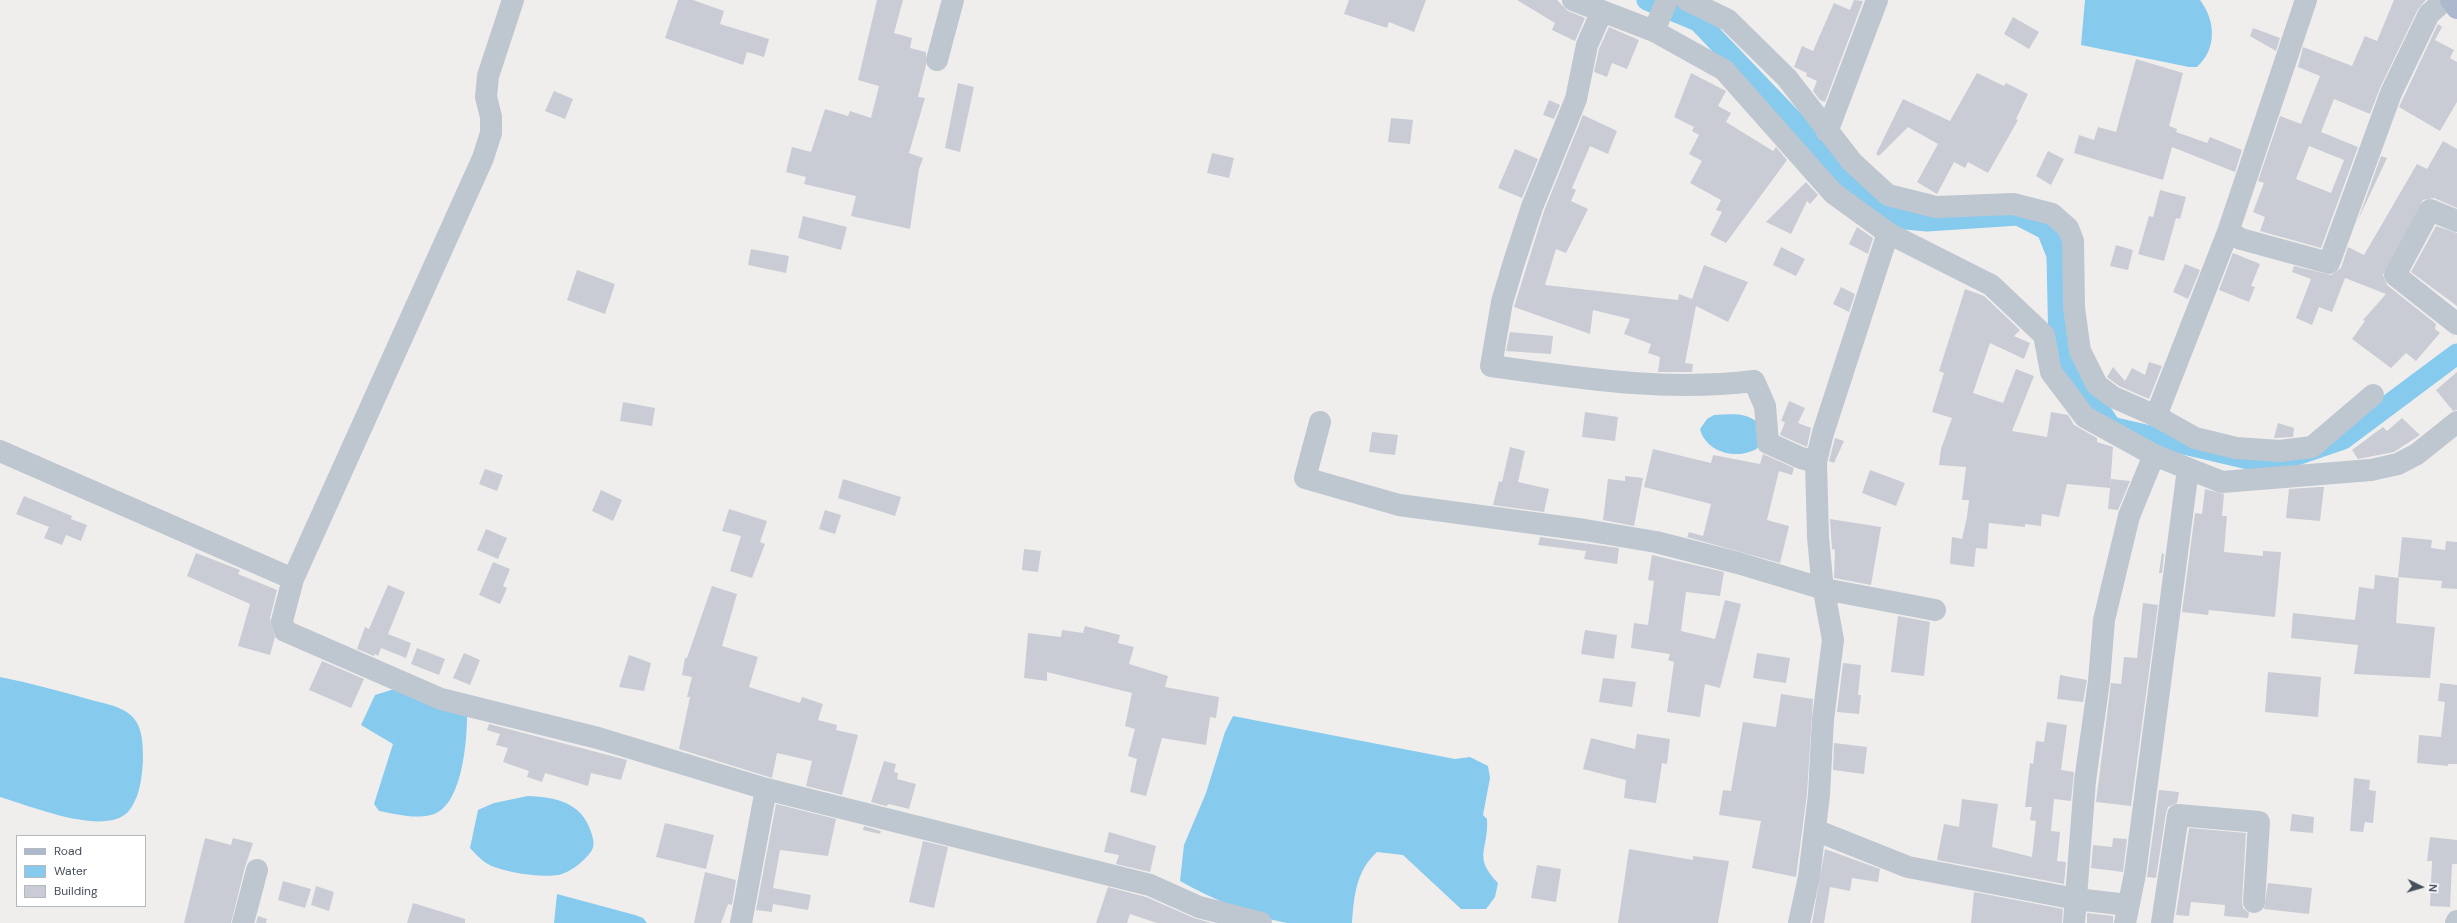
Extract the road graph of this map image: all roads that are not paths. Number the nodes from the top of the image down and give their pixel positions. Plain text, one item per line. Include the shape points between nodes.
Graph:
1 (513, 0) edge
2 (953, 0) edge
3 (1573, 0) edge
4 (1667, 0) edge
5 (1687, 0) edge
6 (1877, 0) edge
7 (2306, 0) edge
8 (2444, 0) edge
9 (2451, 0) edge
10 (2457, 8) edge
11 (1602, 11) junction
12 (1654, 31) junction
13 (938, 60) dead end
14 (1827, 132) junction
15 (2457, 221) edge
16 (2228, 232) junction
17 (1888, 233) junction
18 (2457, 324) edge
19 (2373, 395) dead end
20 (2156, 416) junction
21 (1320, 422) dead end
22 (2457, 422) edge
23 (0, 451) edge
24 (2154, 454) junction
25 (1816, 462) junction
26 (2188, 469) junction
27 (293, 579) junction
28 (1824, 589) junction
29 (1935, 610) dead end
30 (766, 789) junction
31 (1815, 830) junction
32 (257, 870) dead end
33 (2076, 899) junction
34 (2254, 902) dead end
35 (2127, 914) edge
36 (243, 923) edge
37 (741, 923) edge
38 (1261, 923) edge
39 (1799, 923) edge
40 (2074, 923) edge
41 (2162, 923) edge

1 - 27 street via 488,76 486,97 491,117 491,133 483,158
2 - 13 street
3 - 11 street
4 - 12 street
5 - 14 street via 1728,20 1787,78
6 - 14 street
7 - 16 street
8 - 16 street via 2428,14 2391,93 2329,263 2241,239
9 - 10 main road
11 - 12 street
11 - 25 street via 1586,45 1576,99 1532,207 1514,262 1502,302 1491,366 1618,383 1685,386 1754,381 1765,406 1768,443
12 - 17 street via 1724,70 1833,194
14 - 20 street via 1852,162 1888,196 1936,207 2013,204 2052,214 2063,223 2073,241 2074,308 2080,351 2097,385 2125,403
15 - 18 street via 2430,210 2395,276
16 - 20 street
17 - 24 street via 1991,285 2044,335 2051,372 2086,418
17 - 25 street via 1823,433
19 - 20 street via 2312,447 2280,451 2236,448 2195,438
21 - 28 street via 1306,478 1399,505 1656,542
22 - 26 street via 2417,454 2398,464 2371,470 2222,482
23 - 27 street
24 - 26 street
24 - 33 street via 2129,516 2104,620 2100,681 2085,781
25 - 28 street via 1818,537
26 - 35 street via 2136,866
27 - 30 street via 282,621 285,631 441,700 598,738
28 - 29 street
28 - 31 street via 1833,640 1823,719
30 - 37 street
30 - 38 street via 1150,885 1199,907
31 - 33 street via 1908,867
31 - 39 street via 1809,877
32 - 36 street
33 - 35 street
33 - 40 street
34 - 41 street via 2259,822 2178,814

